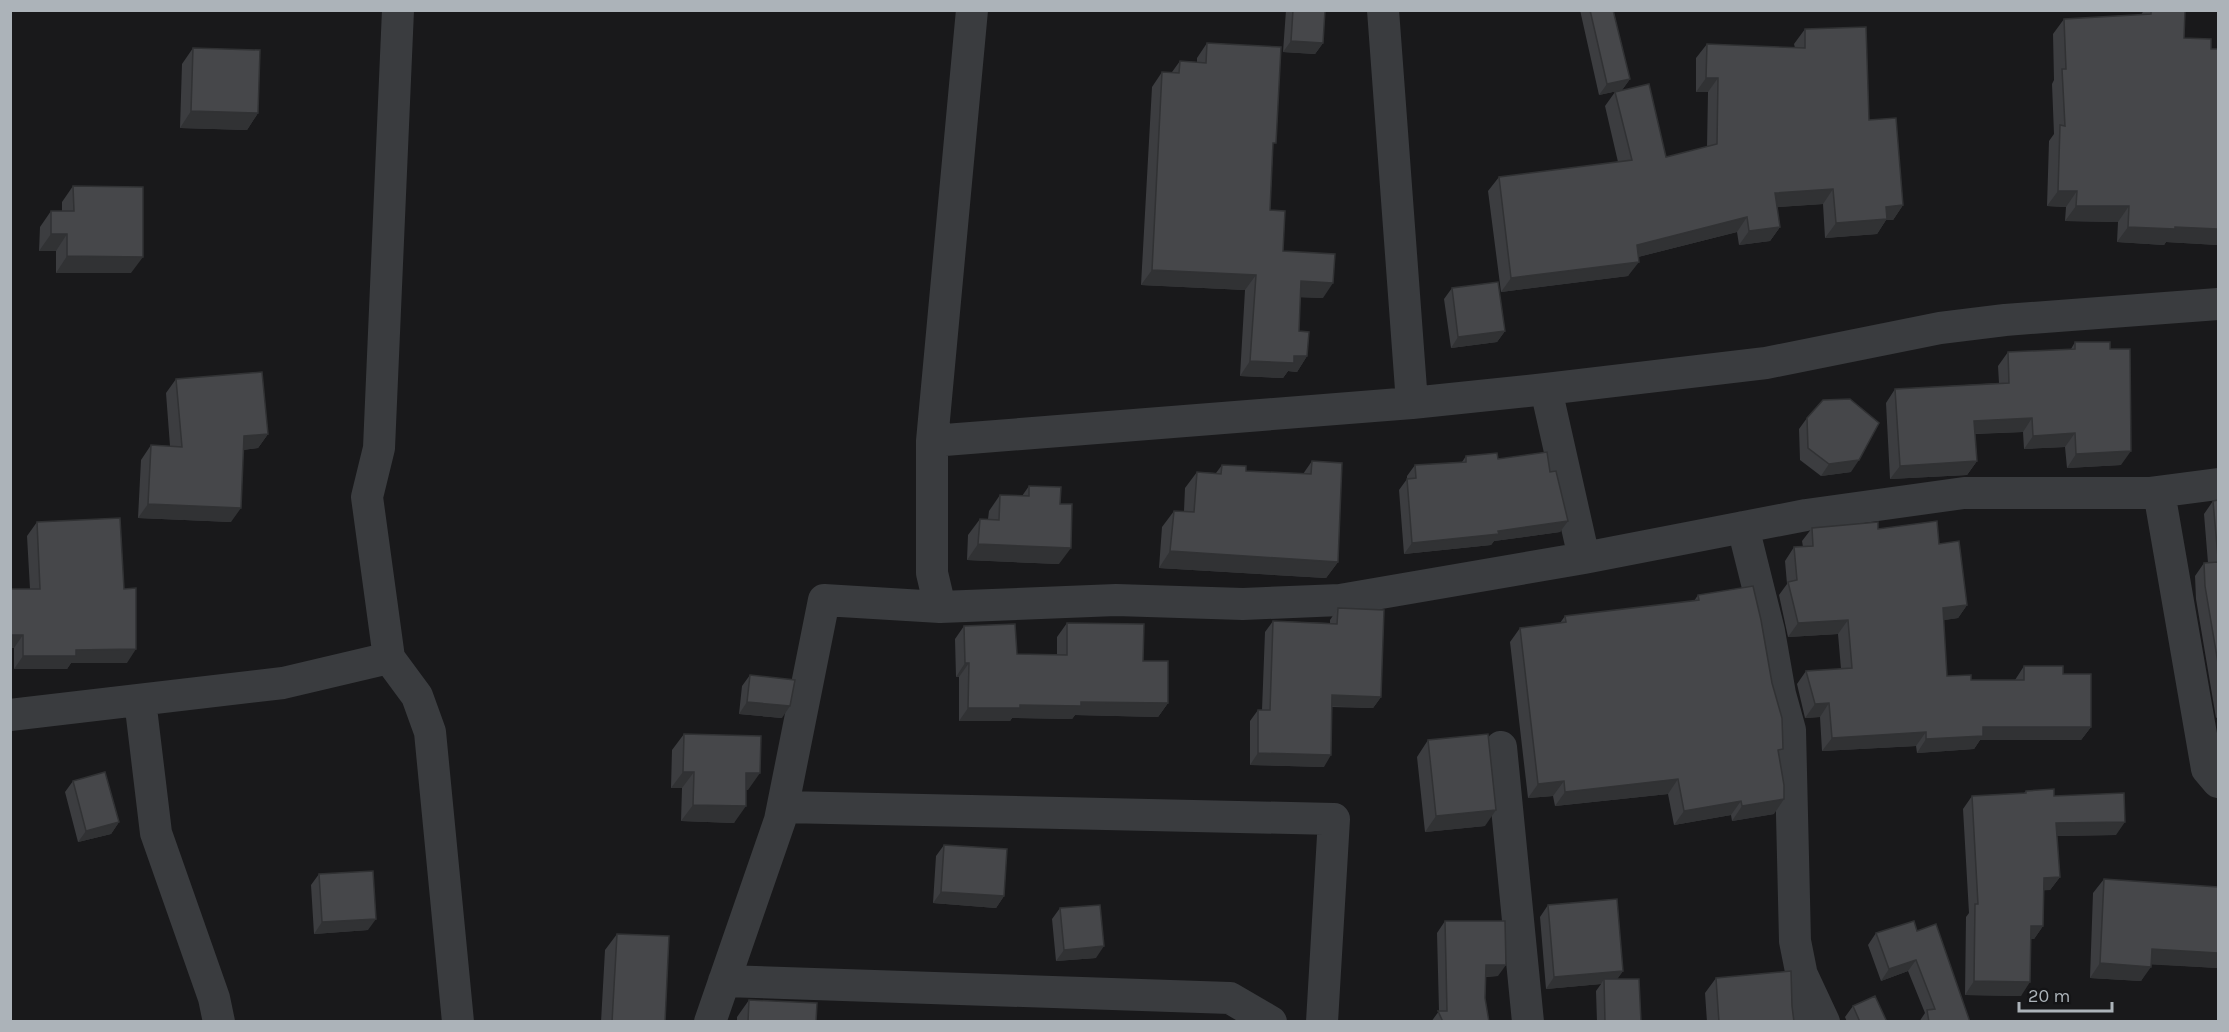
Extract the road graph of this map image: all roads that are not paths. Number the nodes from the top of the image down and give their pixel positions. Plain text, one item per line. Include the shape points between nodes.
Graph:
1 (398, 10) edge
2 (972, 10) edge
3 (1383, 10) edge
4 (2218, 304) edge
5 (1546, 389) junction
6 (1412, 403) junction
7 (932, 441) junction
8 (2218, 484) edge
9 (2159, 492) junction
10 (1743, 527) junction
11 (1584, 558) junction
12 (940, 608) junction
13 (389, 658) junction
14 (140, 700) junction
15 (10, 715) edge
16 (1501, 747) dead end
17 (2218, 782) edge
18 (783, 807) junction
19 (1800, 971) junction
20 (724, 981) junction
21 (219, 1022) edge
22 (458, 1022) edge
23 (710, 1022) edge
24 (1271, 1022) edge
25 (1322, 1022) edge
26 (1528, 1022) edge
27 (1799, 1022) edge
28 (1824, 1022) edge

1 - 13 street via 379,448 367,497
2 - 7 street
3 - 6 street
4 - 5 street via 1983,322 1766,363
5 - 6 street
5 - 11 street
6 - 7 street
7 - 12 street via 932,573
8 - 9 street
9 - 10 street via 1964,493
9 - 17 street via 2207,768
10 - 11 street
10 - 19 street via 1790,730 1795,941
11 - 12 street via 1340,600 1242,604 1116,600
12 - 18 street via 825,600
13 - 14 street via 283,682
13 - 22 street via 417,696 430,732
14 - 15 street
14 - 21 street via 156,833
16 - 26 street
18 - 20 street
18 - 25 street via 1334,819
19 - 27 street
19 - 28 street
20 - 23 street
20 - 24 street via 1230,998

